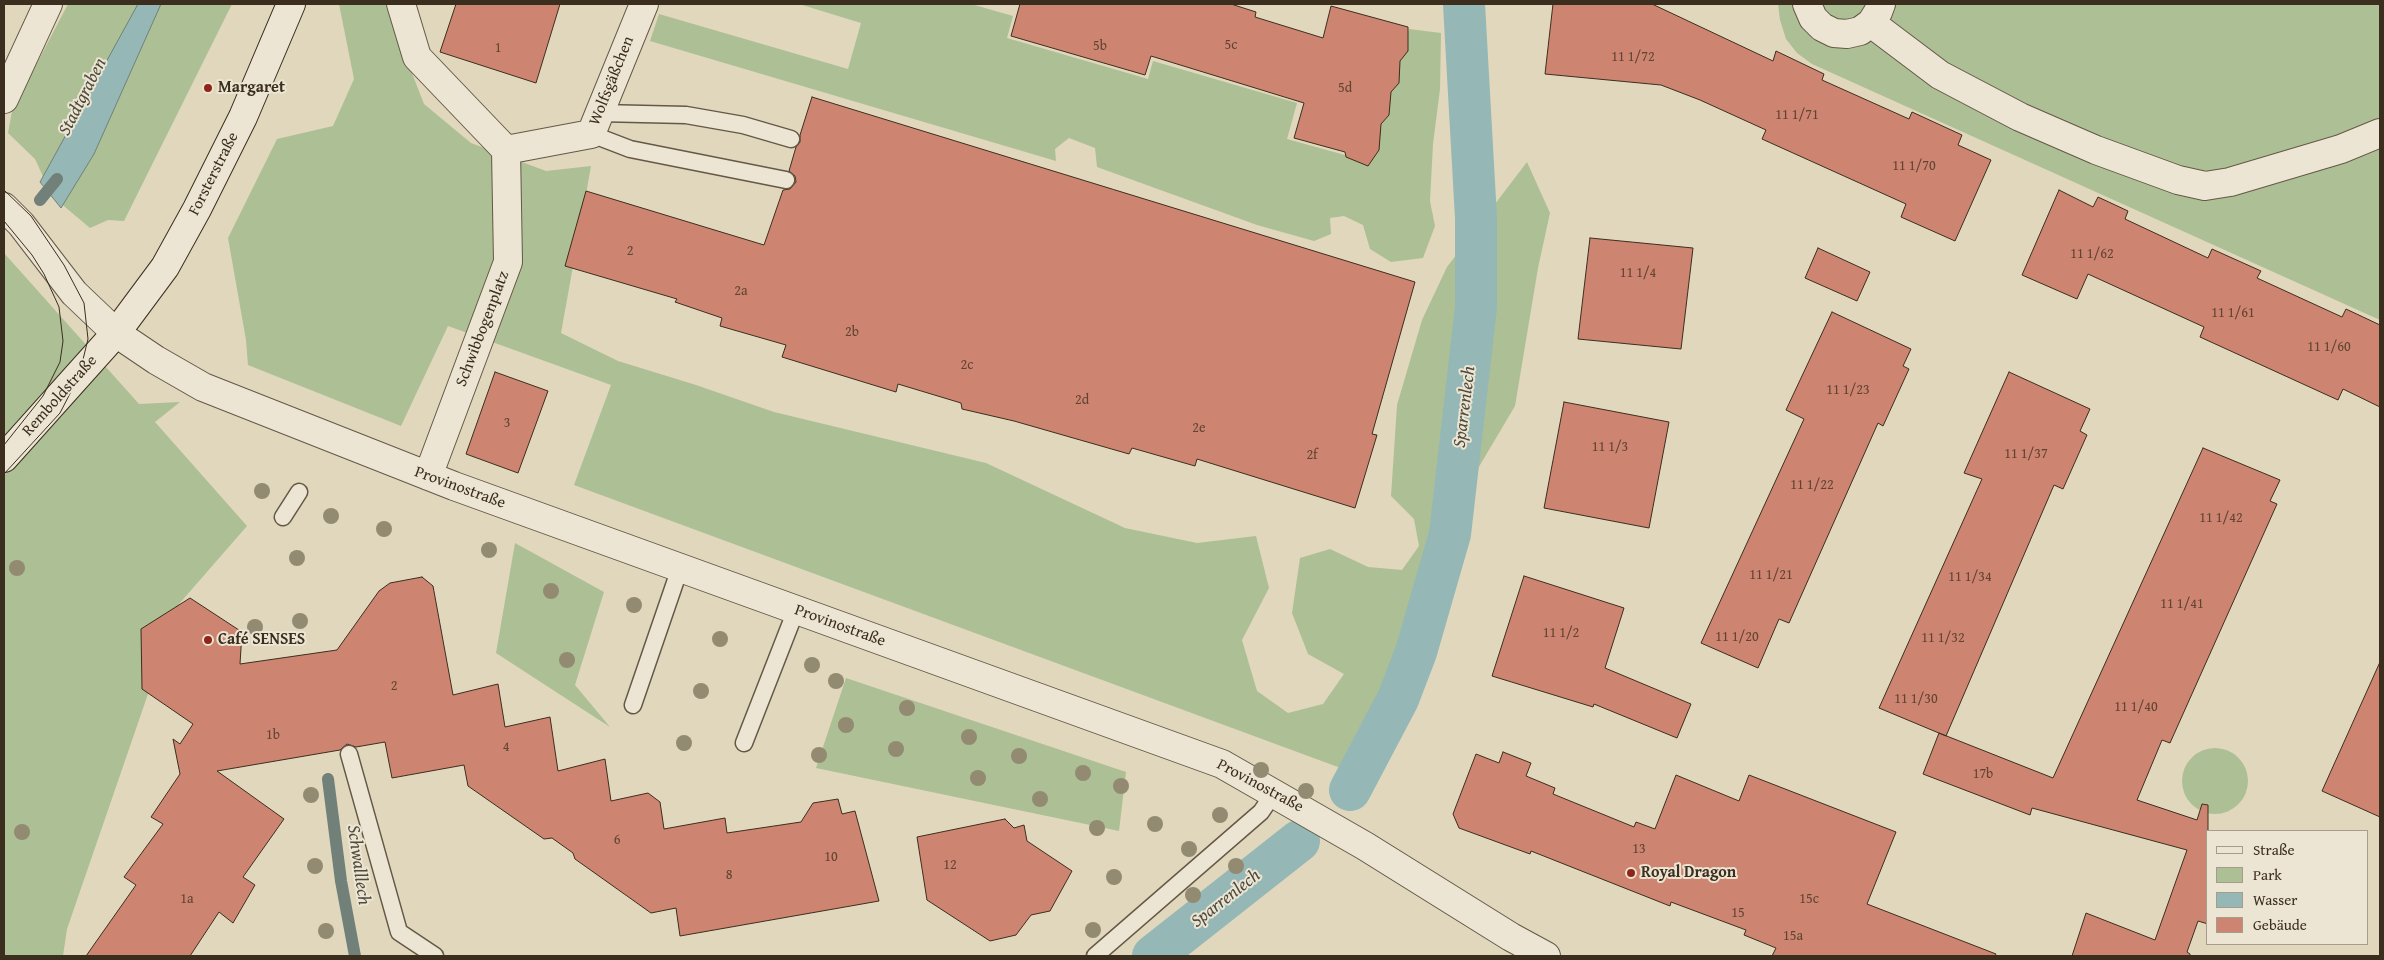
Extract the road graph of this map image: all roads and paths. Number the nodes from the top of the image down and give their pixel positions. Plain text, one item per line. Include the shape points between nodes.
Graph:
1 (48, 4) edge
2 (291, 4) edge
3 (401, 4) edge
4 (644, 4) edge
5 (1807, 4) edge
6 (1876, 13) edge
7 (4, 99) edge
8 (595, 124) junction
9 (2380, 134) edge
10 (790, 139) dead end
11 (506, 150) junction
12 (786, 180) dead end
13 (4, 207) edge
14 (116, 333) junction
15 (4, 458) edge
16 (428, 476) junction
17 (299, 492) dead end
18 (283, 517) dead end
19 (680, 568) junction
20 (796, 610) junction
21 (633, 705) dead end
22 (744, 742) dead end
23 (349, 754) dead end
24 (1274, 793) junction
25 (434, 956) edge
26 (1096, 956) edge
27 (1546, 956) edge

1 - 7 street
2 - 14 street, Forsterstraße via 243,117 197,209 165,267
3 - 11 street via 417,57
4 - 8 street, Wolfsgäßchen
5 - 6 street via 1813,18 1822,27 1847,34 1860,30
6 - 9 street via 1940,75 2020,117 2096,150 2178,180 2205,186 2230,182
8 - 10 lane via 686,115 743,125
8 - 11 street, Wolfsgäßchen
8 - 12 lane via 630,149
11 - 16 street, Schwibbogenplatz via 508,262
13 - 14 street, Provinostraße via 74,293
14 - 15 street, Remboldstraße
14 - 16 street, Provinostraße via 203,387
16 - 19 street, Provinostraße
17 - 18 lane
19 - 20 street, Provinostraße
19 - 21 lane
20 - 22 lane
20 - 24 street, Provinostraße via 1222,764
23 - 25 lane via 399,932
24 - 26 lane via 1261,812
24 - 27 street, Provinostraße

